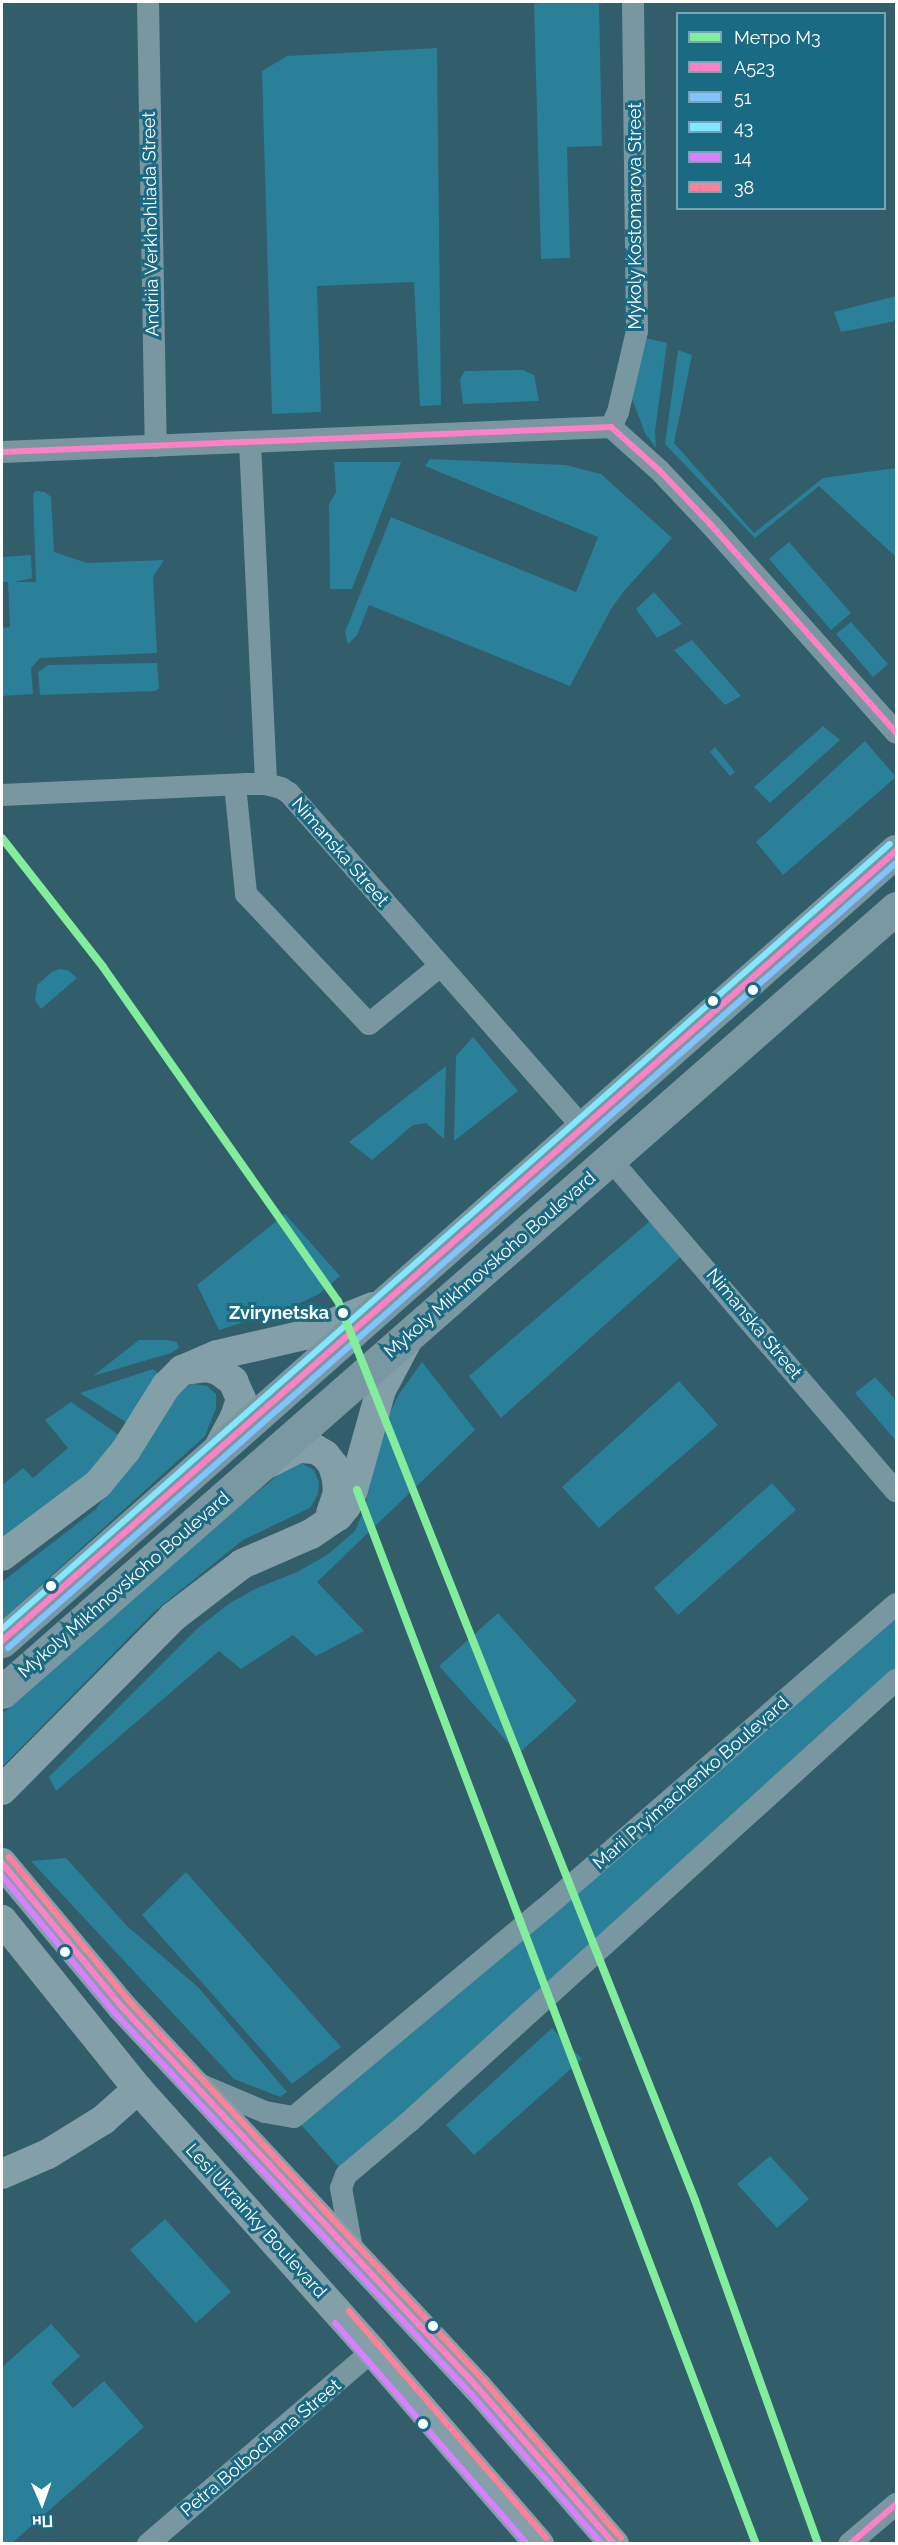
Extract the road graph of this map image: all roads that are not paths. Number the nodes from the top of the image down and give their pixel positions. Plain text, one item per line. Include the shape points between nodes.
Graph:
1 (148, 2) edge
2 (633, 2) edge
3 (612, 427) junction
4 (250, 442) junction
5 (156, 446) junction
6 (2, 452) edge
7 (897, 733) edge
8 (266, 784) junction
9 (235, 785) junction
10 (2, 795) edge
11 (897, 851) edge
12 (897, 908) edge
13 (440, 966) junction
14 (583, 1128) junction
15 (610, 1159) junction
16 (387, 1301) junction
17 (409, 1336) junction
18 (182, 1370) junction
19 (216, 1453) junction
20 (254, 1471) junction
21 (897, 1491) edge
22 (324, 1525) junction
23 (2, 1556) edge
24 (897, 1604) edge
25 (2, 1641) edge
26 (897, 1680) edge
27 (2, 1692) edge
28 (2, 1790) edge
29 (4, 1869) edge
30 (2, 1920) edge
31 (187, 2079) junction
32 (138, 2089) junction
33 (2, 2174) edge
34 (354, 2256) junction
35 (372, 2351) junction
36 (897, 2504) edge
37 (148, 2544) edge
38 (539, 2544) edge
39 (614, 2544) edge
40 (849, 2544) edge

1 - 5 street, Andriia Verkhohliada Street
2 - 3 street, Mykoly Kostomarova Street via 637,331
3 - 4 street
3 - 7 street via 711,525
4 - 5 street
4 - 8 street
5 - 6 street
8 - 9 street, Nimanska Street
8 - 13 street, Nimanska Street via 289,793
9 - 10 street, Nimanska Street
9 - 13 street via 246,894 369,1023
11 - 14 highway
12 - 15 highway, Mykoly Mikhnovskoho Boulevard
13 - 14 street, Nimanska Street
14 - 16 highway
15 - 17 highway, Mykoly Mikhnovskoho Boulevard
15 - 21 street, Nimanska Street
16 - 18 main road via 304,1335 217,1355
16 - 19 highway
17 - 20 highway, Mykoly Mikhnovskoho Boulevard
17 - 22 main road via 381,1390 346,1506
18 - 19 main road via 218,1370 233,1381 241,1399
18 - 23 main road via 166,1386 126,1450 98,1485
19 - 25 highway
20 - 22 main road via 299,1448 315,1449 326,1455 338,1479 338,1493
20 - 27 highway, Mykoly Mikhnovskoho Boulevard
22 - 28 main road via 242,1564 173,1617
24 - 31 street, Marii Pryimachenko Boulevard via 554,1901 294,2117 265,2112
26 - 34 street via 410,2122 346,2175 341,2188
29 - 31 main road
30 - 32 main road, Lesi Ukrainky Boulevard
31 - 34 main road
32 - 33 main road via 94,2126 48,2154
32 - 35 main road, Lesi Ukrainky Boulevard
34 - 39 main road via 471,2381
35 - 37 street, Petra Bolbochana Street
35 - 38 main road, Lesi Ukrainky Boulevard
36 - 40 street

